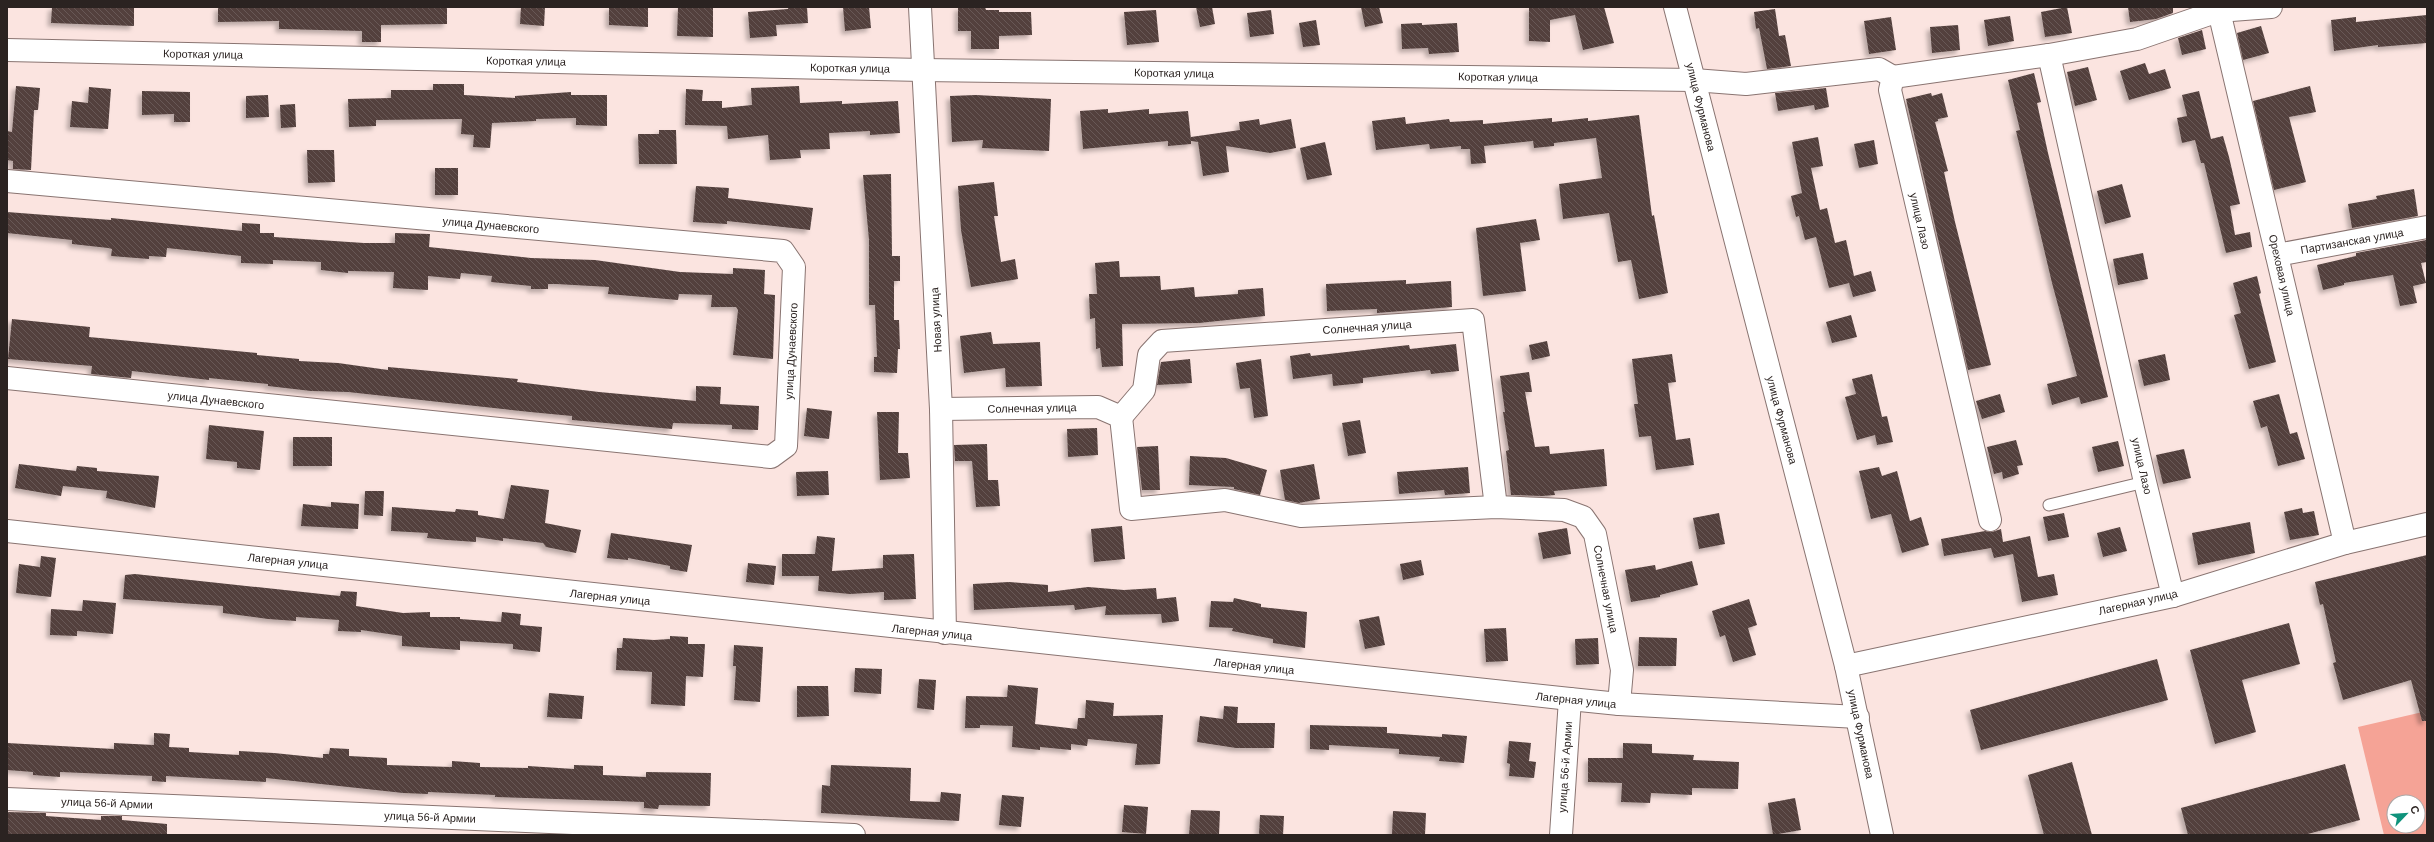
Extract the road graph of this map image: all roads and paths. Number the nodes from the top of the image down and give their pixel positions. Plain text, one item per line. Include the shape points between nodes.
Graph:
1 (920, 7) edge
2 (1675, 7) edge
3 (2271, 7) edge
4 (2218, 9) edge
5 (7, 50) edge
6 (2050, 55) junction
7 (922, 70) junction
8 (1893, 77) junction
9 (1694, 80) junction
10 (7, 181) edge
11 (2427, 227) edge
12 (2277, 255) junction
13 (7, 378) edge
14 (941, 409) junction
15 (1121, 417) junction
16 (2145, 482) junction
17 (2049, 505) dead end
18 (1496, 507) junction
19 (1990, 520) dead end
20 (2427, 524) edge
21 (7, 531) edge
22 (2346, 543) junction
23 (2173, 596) junction
24 (945, 633) junction
25 (1846, 666) junction
26 (1570, 699) junction
27 (1619, 704) junction
28 (1858, 717) junction
29 (7, 799) edge
30 (854, 835) edge
31 (1561, 835) edge
32 (1882, 835) edge

1 - 7 street, Новая улица
2 - 9 street, улица Фурманова
3 - 4 street
4 - 6 street via 2137,39
4 - 12 street, Ореховая улица
5 - 7 street, Короткая улица
6 - 8 street
6 - 16 street, улица Лазо
7 - 9 street, Короткая улица
7 - 14 street, Новая улица
8 - 9 street, Короткая улица via 1879,69 1746,84
8 - 19 street, улица Лазо via 1890,90
9 - 25 street, улица Фурманова
10 - 13 street, улица Дунаевского via 783,251 794,268 786,446 771,457
11 - 12 street, Партизанская улица
12 - 22 street, Ореховая улица
14 - 15 street, Солнечная улица via 1098,407
14 - 24 street, Новая улица
15 - 18 street, Солнечная улица via 1131,509 1225,500 1301,516
15 - 18 street, Солнечная улица via 1144,390 1149,355 1162,341 1473,320
16 - 17 lane
16 - 23 street, улица Лазо
18 - 27 street, Солнечная улица via 1564,510 1583,517 1595,534 1622,670
20 - 22 street, Лагерная улица
21 - 24 street, Лагерная улица
22 - 23 street, Лагерная улица
23 - 25 street, Лагерная улица
24 - 26 street, Лагерная улица
25 - 28 street, улица Фурманова
26 - 27 street, Лагерная улица
26 - 31 street, улица 56-й Армии
27 - 28 street, Лагерная улица
28 - 32 street, улица Фурманова
29 - 30 street, улица 56-й Армии

